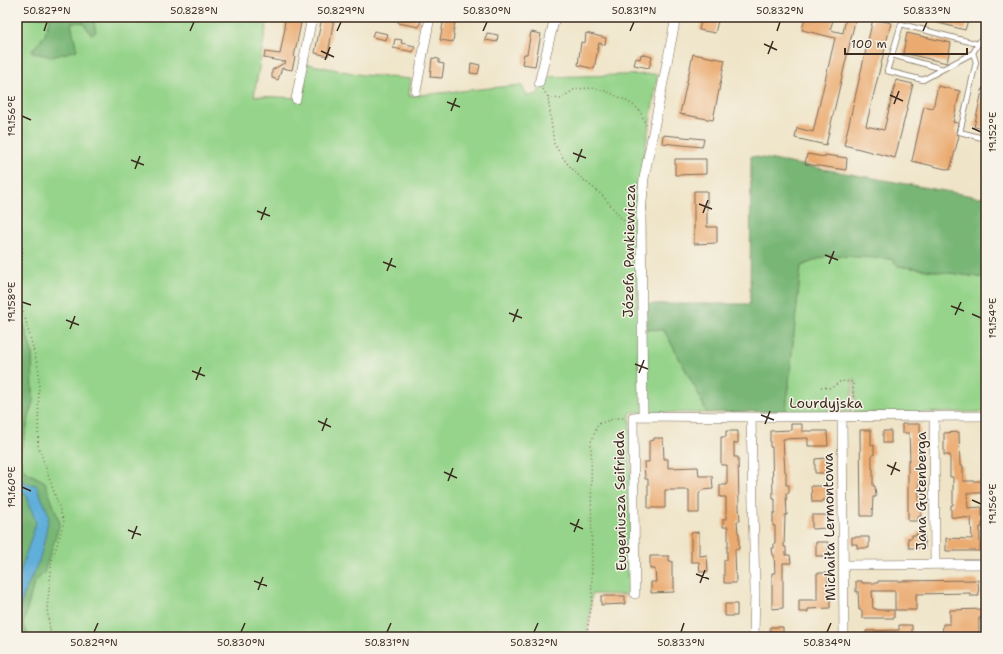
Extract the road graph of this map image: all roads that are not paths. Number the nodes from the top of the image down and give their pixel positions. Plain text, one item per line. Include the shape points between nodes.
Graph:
1 (312, 17) edge
2 (430, 17) edge
3 (555, 17) edge
4 (676, 17) edge
5 (986, 33) edge
6 (978, 44) junction
7 (974, 53) junction
8 (892, 55) junction
9 (943, 69) junction
10 (539, 83) road end
11 (416, 91) dead end
12 (296, 100) dead end
13 (986, 138) edge
14 (643, 416) junction
15 (934, 416) junction
16 (986, 416) edge
17 (752, 417) junction
18 (842, 417) junction
19 (986, 564) edge
20 (844, 565) junction
21 (935, 565) junction
22 (635, 594) dead end
23 (754, 637) edge
24 (844, 637) edge

1 - 12 street
2 - 11 street
3 - 10 street
4 - 14 street, Józefa Pankiewicza via 644,178 641,214
5 - 6 lane
6 - 7 lane
6 - 8 lane via 901,24
7 - 9 lane
7 - 13 lane via 976,62 960,132
8 - 9 lane
8 - 9 lane via 887,71 923,80
14 - 17 street, Lourdyjska
14 - 22 street, Eugeniusza Seifrieda via 633,417
15 - 16 street, Lourdyjska
15 - 18 street, Lourdyjska
15 - 21 street, Jana Gutenberga
17 - 18 street, Lourdyjska
17 - 23 street
18 - 20 street, Michaiła Lermontowa
19 - 21 street
20 - 21 street
20 - 24 street, Michaiła Lermontowa

